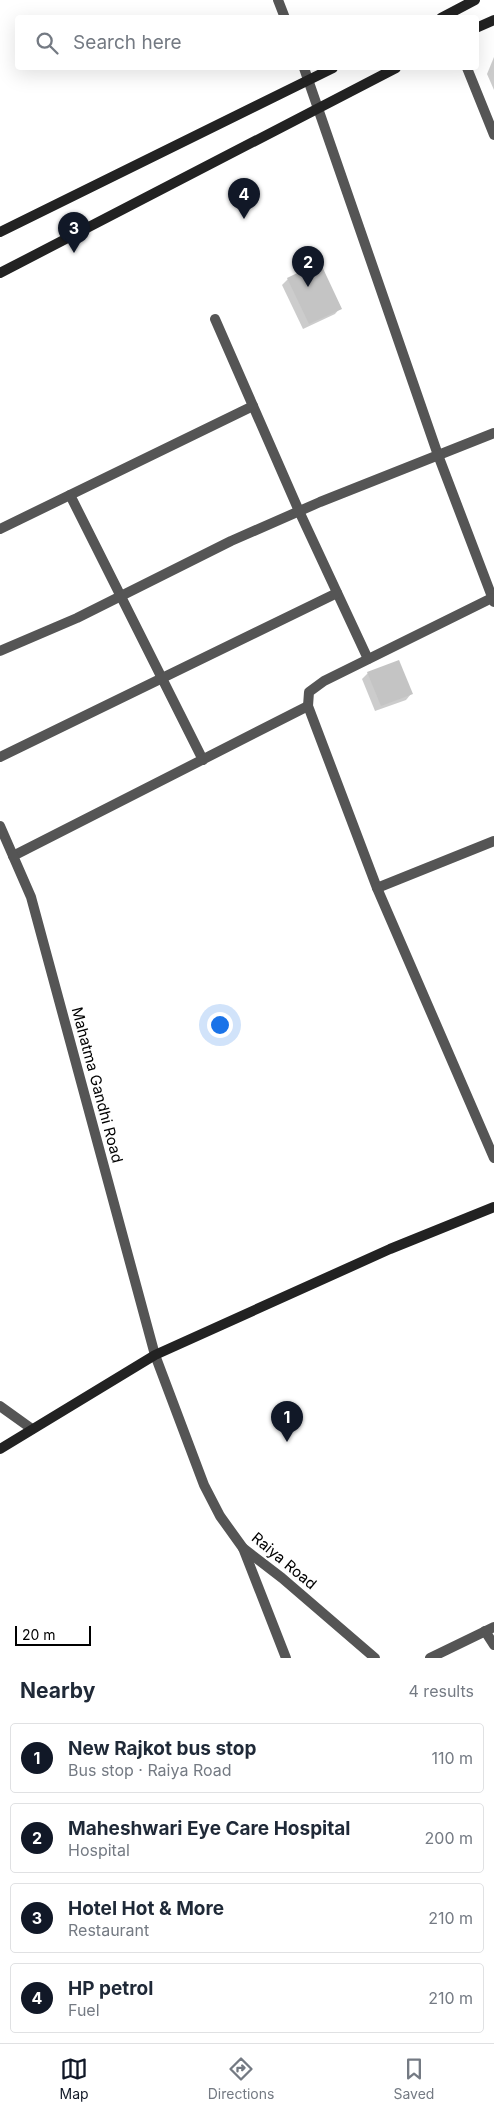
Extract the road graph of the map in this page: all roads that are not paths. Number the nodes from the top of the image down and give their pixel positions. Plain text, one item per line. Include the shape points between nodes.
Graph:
1 (278, 0) edge
2 (475, 0) edge
3 (284, 15) edge
4 (449, 15) edge
5 (494, 20) edge
6 (479, 27) edge
7 (305, 70) edge
8 (328, 70) edge
9 (392, 70) edge
10 (468, 70) edge
11 (308, 79) junction
12 (318, 107) junction
13 (494, 134) edge
14 (0, 232) edge
15 (0, 273) edge
16 (215, 319) dead end
17 (253, 406) junction
18 (494, 433) edge
19 (438, 455) junction
20 (70, 495) junction
21 (299, 511) junction
22 (0, 529) edge
23 (337, 593) junction
24 (121, 596) junction
25 (493, 600) edge
26 (0, 651) edge
27 (368, 659) junction
28 (162, 678) junction
29 (308, 706) junction
30 (0, 757) edge
31 (203, 760) junction
32 (0, 826) edge
33 (494, 841) edge
34 (13, 856) junction
35 (377, 888) junction
36 (494, 1158) edge
37 (494, 1207) edge
38 (154, 1355) junction
39 (0, 1406) edge
40 (32, 1429) junction
41 (0, 1449) edge
42 (243, 1548) junction
43 (489, 1629) edge
44 (494, 1645) edge
45 (286, 1658) edge
46 (375, 1658) edge
47 (430, 1658) edge

1 - 3 street
2 - 4 main road
5 - 6 main road
7 - 11 street
8 - 11 main road
9 - 12 main road
10 - 13 street
11 - 12 street
11 - 14 main road
12 - 15 main road
12 - 19 street
16 - 17 street
17 - 20 street
17 - 21 street
18 - 19 street
19 - 21 street
19 - 25 street
20 - 22 street
20 - 24 street
21 - 23 street
21 - 24 street
23 - 27 street
23 - 28 street
24 - 26 street
24 - 28 street
25 - 27 street
27 - 29 street via 309,692
28 - 30 street
28 - 31 street
29 - 31 street
29 - 35 street
31 - 34 street
32 - 34 street, Mahatma Gandhi Road
33 - 35 street
34 - 38 street, Mahatma Gandhi Road via 31,897
35 - 36 street
37 - 38 main road via 390,1249
38 - 40 main road
38 - 42 street, Raiya Road via 204,1485 220,1516
39 - 40 street
40 - 41 main road
42 - 45 street
42 - 46 street, Raiya Road
43 - 44 street
43 - 47 street

